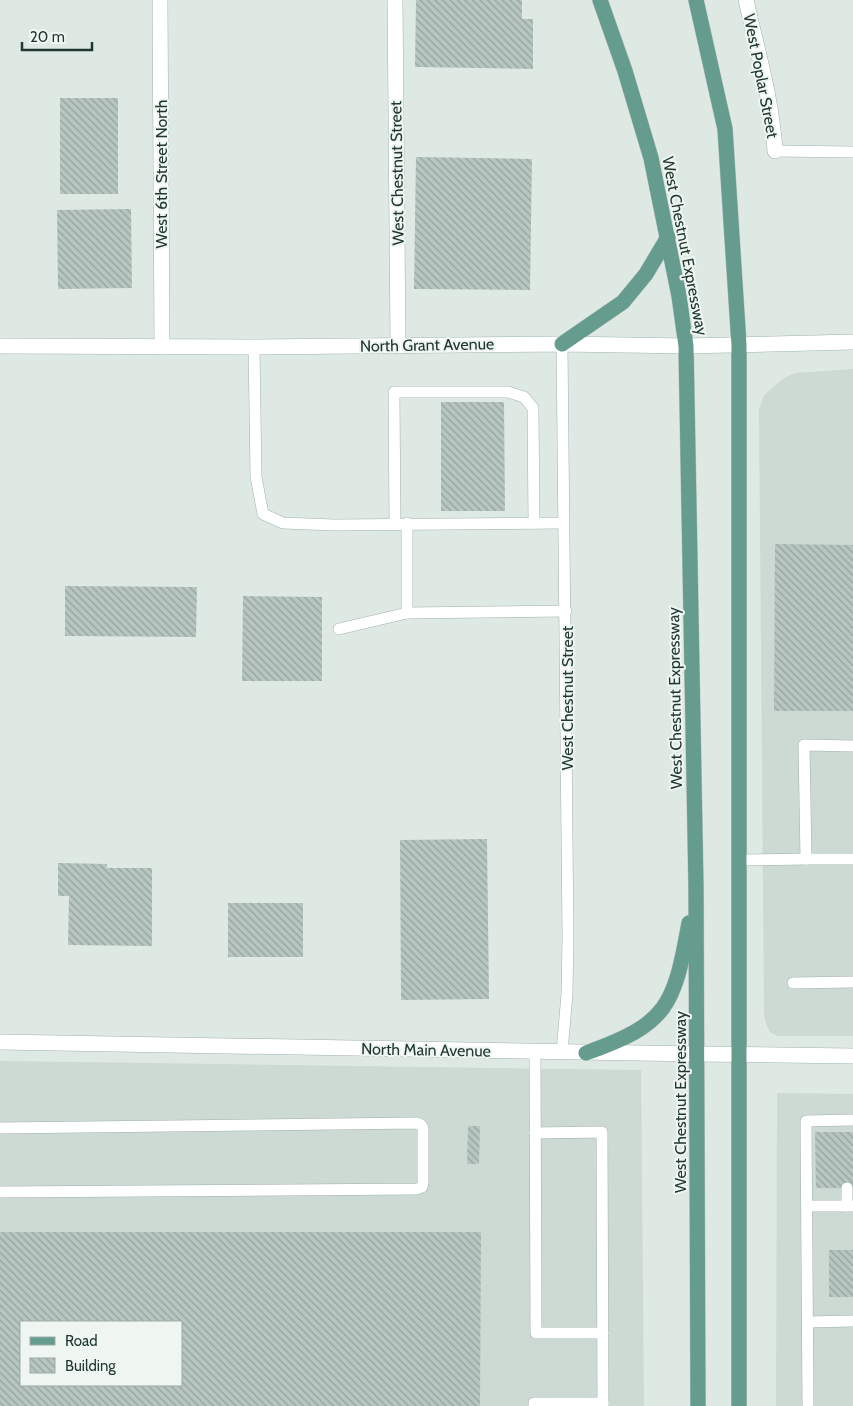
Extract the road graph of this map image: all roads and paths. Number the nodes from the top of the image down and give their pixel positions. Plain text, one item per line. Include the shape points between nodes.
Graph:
1 (160, 0) edge
2 (395, 0) edge
3 (600, 0) edge
4 (696, 0) edge
5 (746, 0) edge
6 (775, 152) joint
7 (853, 152) edge
8 (668, 237) junction
9 (853, 342) edge
10 (562, 344) junction
11 (738, 345) junction
12 (0, 346) edge
13 (398, 346) junction
14 (686, 346) junction
15 (162, 347) junction
16 (254, 347) junction
17 (407, 523) junction
18 (534, 523) junction
19 (563, 523) junction
20 (395, 524) junction
21 (566, 611) junction
22 (407, 613) junction
23 (339, 629) dead end
24 (853, 746) edge
25 (806, 859) junction
26 (853, 859) edge
27 (739, 860) junction
28 (696, 887) junction
29 (853, 982) edge
30 (793, 983) dead end
31 (0, 1042) edge
32 (535, 1052) junction
33 (562, 1052) junction
34 (586, 1052) junction
35 (697, 1054) junction
36 (739, 1054) junction
37 (853, 1056) edge
38 (848, 1124) edge
39 (0, 1128) edge
40 (535, 1133) junction
41 (847, 1188) dead end
42 (0, 1192) edge
43 (807, 1206) junction
44 (850, 1206) edge
45 (853, 1321) edge
46 (808, 1322) junction
47 (603, 1333) junction
48 (603, 1404) edge
49 (534, 1406) edge
50 (698, 1406) edge
51 (739, 1406) edge
52 (808, 1406) edge

1 - 15 street, West 6th Street North
2 - 13 street, West Chestnut Street
3 - 8 main road, West Chestnut Expressway via 651,158
4 - 11 main road via 726,129
5 - 6 street, West Poplar Street via 764,76
6 - 7 lane
8 - 10 main road via 646,274 623,302
8 - 14 main road, West Chestnut Expressway
9 - 11 street, North Grant Avenue
10 - 13 street, North Grant Avenue
10 - 14 street, North Grant Avenue
10 - 19 lane, West Chestnut Street
11 - 14 street, North Grant Avenue
11 - 27 main road
12 - 15 street, North Grant Avenue
13 - 16 street, North Grant Avenue
14 - 28 main road, West Chestnut Expressway
15 - 16 street, North Grant Avenue
16 - 20 lane via 256,478 263,514 283,523
17 - 18 lane
17 - 20 lane
17 - 22 lane
18 - 19 lane
18 - 20 lane via 533,408 524,396 508,392 394,392
19 - 21 lane, West Chestnut Street
21 - 22 lane
21 - 33 lane, West Chestnut Street via 568,994
22 - 23 lane
24 - 25 lane via 804,745
25 - 26 lane
25 - 27 lane
27 - 36 main road
28 - 34 main road via 679,974 665,1006 656,1018 626,1037
28 - 35 main road, West Chestnut Expressway
29 - 30 lane
31 - 32 street, North Main Avenue
32 - 33 street, North Main Avenue
32 - 40 lane
33 - 34 street, North Main Avenue
34 - 35 street, North Main Avenue
35 - 36 street, North Main Avenue
35 - 50 main road, West Chestnut Expressway
36 - 37 street, North Main Avenue
36 - 51 main road
38 - 43 lane via 806,1121
39 - 42 lane via 417,1123 423,1128 423,1183 417,1189
40 - 47 lane via 536,1333
40 - 47 lane via 602,1132
41 - 44 lane
43 - 44 lane
43 - 46 lane
45 - 46 lane
46 - 52 lane
47 - 48 lane
48 - 49 lane via 534,1403

